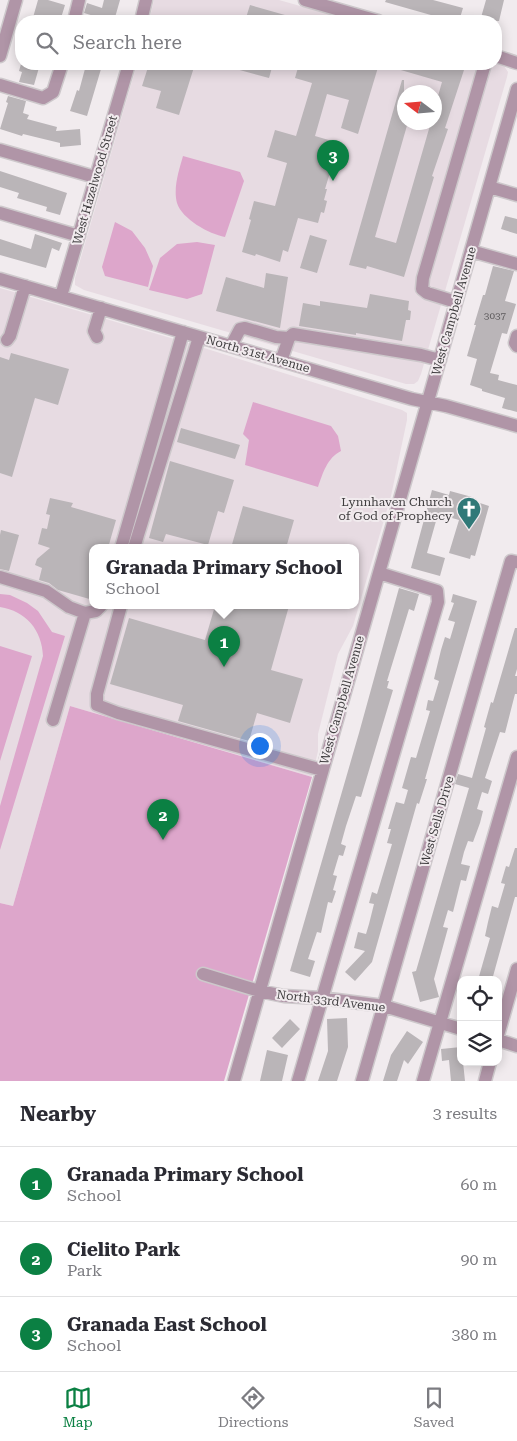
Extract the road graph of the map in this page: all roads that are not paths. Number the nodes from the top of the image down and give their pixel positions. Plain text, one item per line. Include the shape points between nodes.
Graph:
1 (16, 0) edge
2 (79, 0) edge
3 (146, 0) edge
4 (305, 0) edge
5 (75, 15) edge
6 (142, 15) edge
7 (357, 15) edge
8 (5, 22) edge
9 (0, 56) edge
10 (502, 58) edge
11 (517, 63) edge
12 (60, 70) edge
13 (126, 70) edge
14 (483, 70) edge
15 (0, 85) edge
16 (517, 89) edge
17 (512, 126) edge
18 (0, 150) edge
19 (95, 178) junction
20 (489, 187) junction
21 (517, 195) edge
22 (0, 213) edge
23 (78, 236) junction
24 (471, 251) junction
25 (517, 264) edge
26 (0, 279) edge
27 (25, 286) junction
28 (61, 296) junction
29 (456, 302) junction
30 (102, 308) junction
31 (183, 332) junction
32 (517, 336) edge
33 (97, 337) dead end
34 (199, 337) junction
35 (289, 338) junction
36 (7, 340) dead end
37 (232, 346) junction
38 (517, 346) edge
39 (440, 360) junction
40 (281, 361) junction
41 (428, 403) junction
42 (517, 426) edge
43 (122, 544) edge
44 (135, 544) edge
45 (514, 562) edge
46 (379, 573) junction
47 (0, 578) edge
48 (98, 609) edge
49 (120, 609) edge
50 (84, 613) junction
51 (53, 720) dead end
52 (517, 757) edge
53 (322, 770) junction
54 (517, 969) edge
55 (203, 974) dead end
56 (259, 991) junction
57 (322, 998) junction
58 (384, 1006) junction
59 (502, 1021) edge
60 (440, 1023) junction
61 (457, 1028) edge
62 (502, 1041) edge
63 (517, 1046) edge
64 (489, 1066) edge
65 (234, 1081) edge
66 (298, 1081) edge
67 (362, 1081) edge
68 (423, 1081) edge
69 (485, 1081) edge

1 - 8 street
2 - 5 street
3 - 6 street
4 - 7 street
8 - 9 street
10 - 11 street
12 - 15 street via 53,92 43,98
13 - 19 street, West Hazelwood Street
14 - 29 street via 423,278 422,289 427,293
16 - 17 street, West Campbell Avenue
17 - 20 street, West Campbell Avenue
18 - 19 street
19 - 23 street, West Hazelwood Street
20 - 21 street
20 - 24 street, West Campbell Avenue
22 - 23 street
23 - 28 street, West Hazelwood Street
24 - 25 street
24 - 29 street, West Campbell Avenue
26 - 27 street, North 31st Avenue
27 - 28 street, North 31st Avenue
27 - 36 street
28 - 30 street, North 31st Avenue
29 - 39 street, West Campbell Avenue
30 - 31 street, North 31st Avenue
30 - 33 street via 94,331
31 - 34 street, North 31st Avenue
31 - 43 street
32 - 38 street
34 - 37 street, North 31st Avenue
34 - 44 street
35 - 37 street via 245,328 240,329
35 - 39 street via 293,334
35 - 40 street
37 - 40 street, North 31st Avenue
39 - 41 street, West Campbell Avenue
40 - 41 street, North 31st Avenue
41 - 42 street, North 31st Avenue
41 - 46 street, West Campbell Avenue
45 - 58 street, West Sells Drive
46 - 53 street, West Campbell Avenue
46 - 57 street via 437,591 438,602
47 - 50 street via 46,591 69,608
48 - 50 street
49 - 53 street via 97,694 97,705
50 - 51 street
52 - 60 street
53 - 56 street, West Campbell Avenue
54 - 59 street
55 - 56 street, North 33rd Avenue
56 - 57 street, North 33rd Avenue
56 - 65 street, West Campbell Avenue
57 - 58 street, North 33rd Avenue
57 - 66 street
58 - 60 street, North 33rd Avenue
58 - 67 street, West Sells Drive
60 - 61 street, North 33rd Avenue
60 - 68 street
62 - 63 street
64 - 69 street

